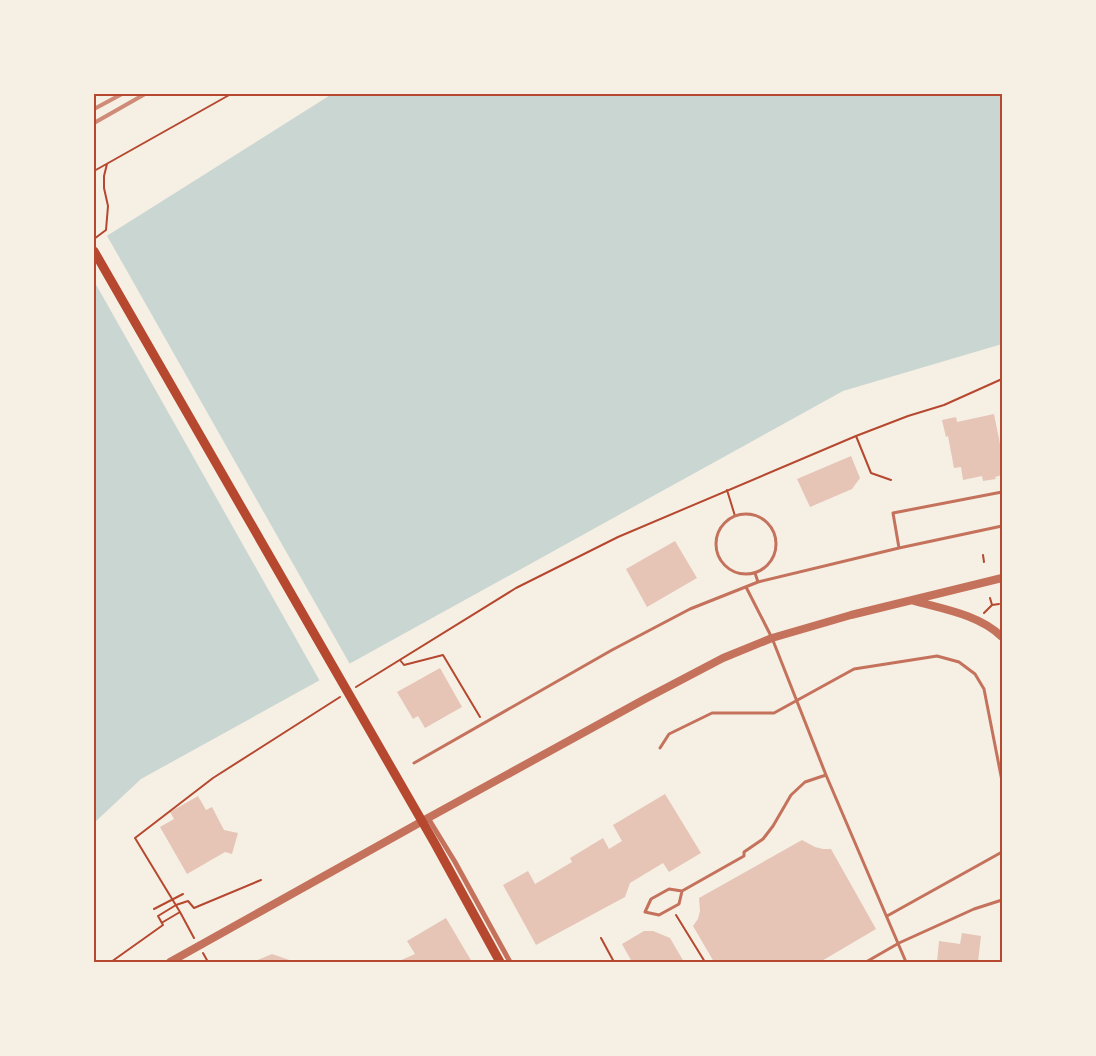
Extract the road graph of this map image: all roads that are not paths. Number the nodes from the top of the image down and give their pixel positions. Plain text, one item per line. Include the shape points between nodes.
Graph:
1 (94, 251) edge
2 (1002, 492) edge
3 (1002, 526) edge
4 (899, 548) junction
5 (755, 573) junction
6 (1002, 578) edge
7 (758, 582) junction
8 (746, 587) junction
9 (912, 600) junction
10 (772, 638) junction
11 (1002, 638) edge
12 (797, 702) junction
13 (660, 748) dead end
14 (414, 763) dead end
15 (826, 775) junction
16 (1002, 781) edge
17 (428, 818) junction
18 (1002, 852) edge
19 (682, 892) junction
20 (1002, 900) edge
21 (887, 916) junction
22 (899, 943) junction
23 (170, 962) edge
24 (500, 962) edge
25 (510, 962) edge
26 (866, 962) edge
27 (906, 962) edge

1 - 24 main road
2 - 4 lane via 893,513
3 - 4 lane
4 - 7 lane
5 - 5 lane via 771,562 776,544 774,535 770,526 755,515 736,516 723,524 716,538 717,554 726,567 740,574
5 - 7 lane
6 - 9 street
7 - 8 lane
8 - 10 lane
8 - 14 lane via 690,610 612,650
9 - 10 street
9 - 11 street via 966,616
10 - 12 lane
10 - 17 street via 723,658
12 - 13 lane via 774,713 712,713 669,734
12 - 15 lane
12 - 16 lane via 854,669 937,656 959,662 976,674 984,689
15 - 19 lane via 806,782 791,795 763,839 744,852 744,856
15 - 21 lane
17 - 23 street
17 - 25 street
18 - 21 lane
19 - 19 lane via 669,888 651,899 646,912 659,915 679,904
20 - 22 lane
21 - 22 lane
22 - 26 lane
22 - 27 lane

